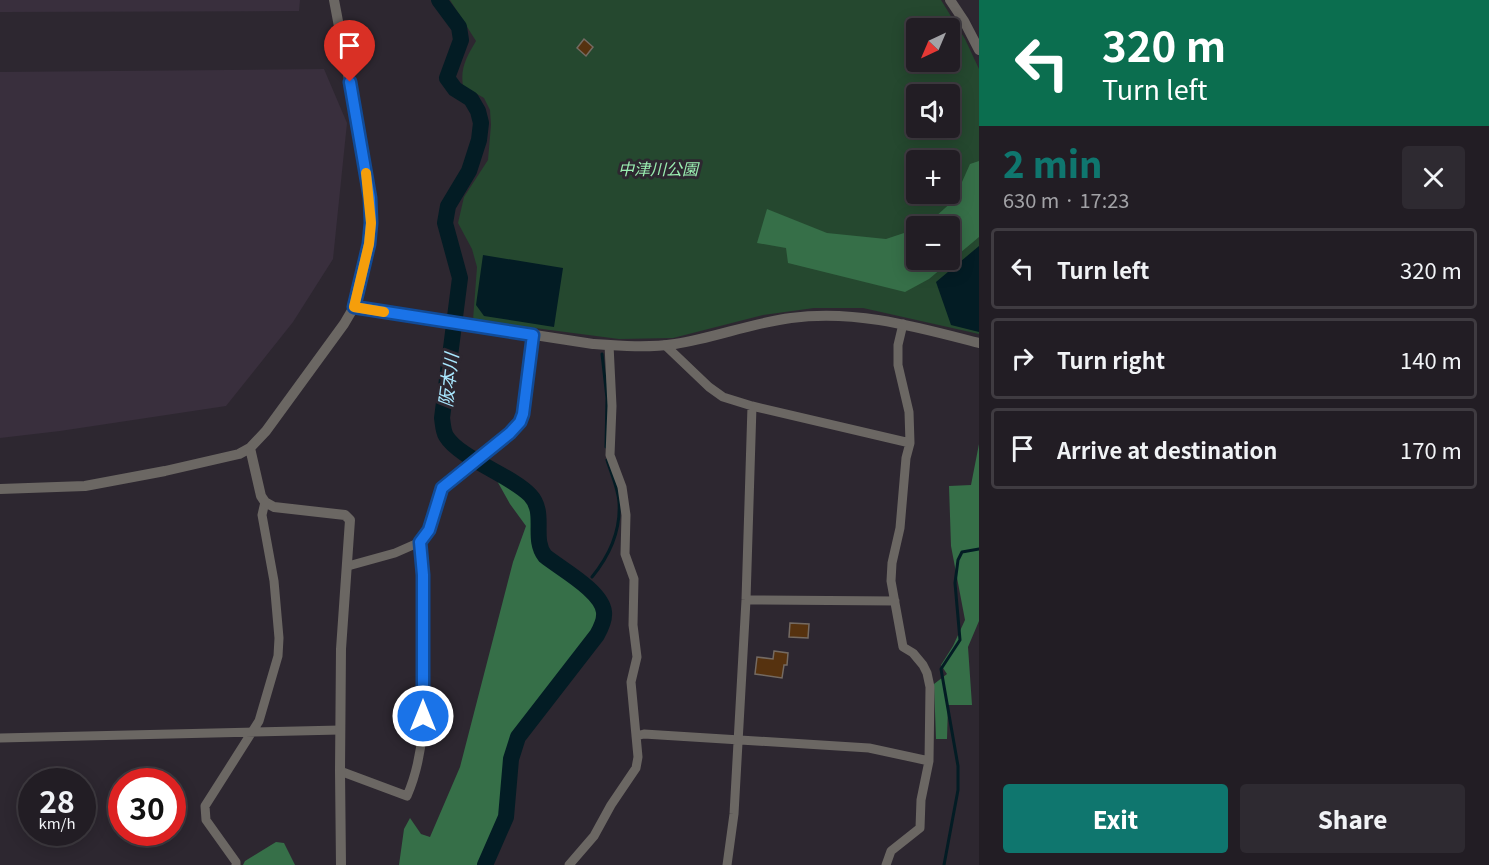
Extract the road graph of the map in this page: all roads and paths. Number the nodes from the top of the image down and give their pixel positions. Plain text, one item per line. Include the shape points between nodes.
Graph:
1 (334, 0) edge
2 (950, 0) edge
3 (979, 50) edge
4 (354, 307) junction
5 (903, 324) junction
6 (533, 335) junction
7 (979, 344) edge
8 (609, 345) junction
9 (665, 345) junction
10 (752, 406) junction
11 (910, 442) junction
12 (250, 448) junction
13 (0, 489) edge
14 (265, 502) junction
15 (420, 542) junction
16 (348, 566) junction
17 (746, 600) junction
18 (895, 601) junction
19 (340, 730) junction
20 (253, 732) junction
21 (636, 736) junction
22 (0, 738) edge
23 (737, 740) junction
24 (928, 761) junction
25 (340, 771) junction
26 (236, 865) edge
27 (341, 865) edge
28 (569, 865) edge
29 (727, 865) edge
30 (886, 865) edge

1 - 4 street via 370,198 369,244
2 - 3 street
4 - 6 street
4 - 12 street
5 - 7 street
5 - 9 street via 832,315 791,318
5 - 11 street via 898,365 909,412
6 - 8 street
6 - 15 street via 523,414 516,427 442,488 429,530
8 - 9 street
8 - 21 street via 610,455 622,487 627,515 625,554 634,579 637,657 631,682
9 - 10 street via 717,393
10 - 11 street
10 - 17 street
11 - 18 street via 900,528 891,563
12 - 13 street via 225,459 85,486
12 - 14 street
14 - 16 street via 274,507 345,515 350,520
14 - 20 street via 262,515 279,638 278,656
15 - 16 street
15 - 25 street via 423,740 414,779 407,796
16 - 19 street
17 - 18 street
17 - 23 street
18 - 24 street via 903,647 923,665 930,687
19 - 20 street
19 - 25 street
20 - 22 street
20 - 26 street via 205,806 206,820
21 - 23 street
21 - 28 street via 636,768 594,836
23 - 24 street via 869,748
23 - 29 street
24 - 30 street via 920,828 891,850
25 - 27 street

